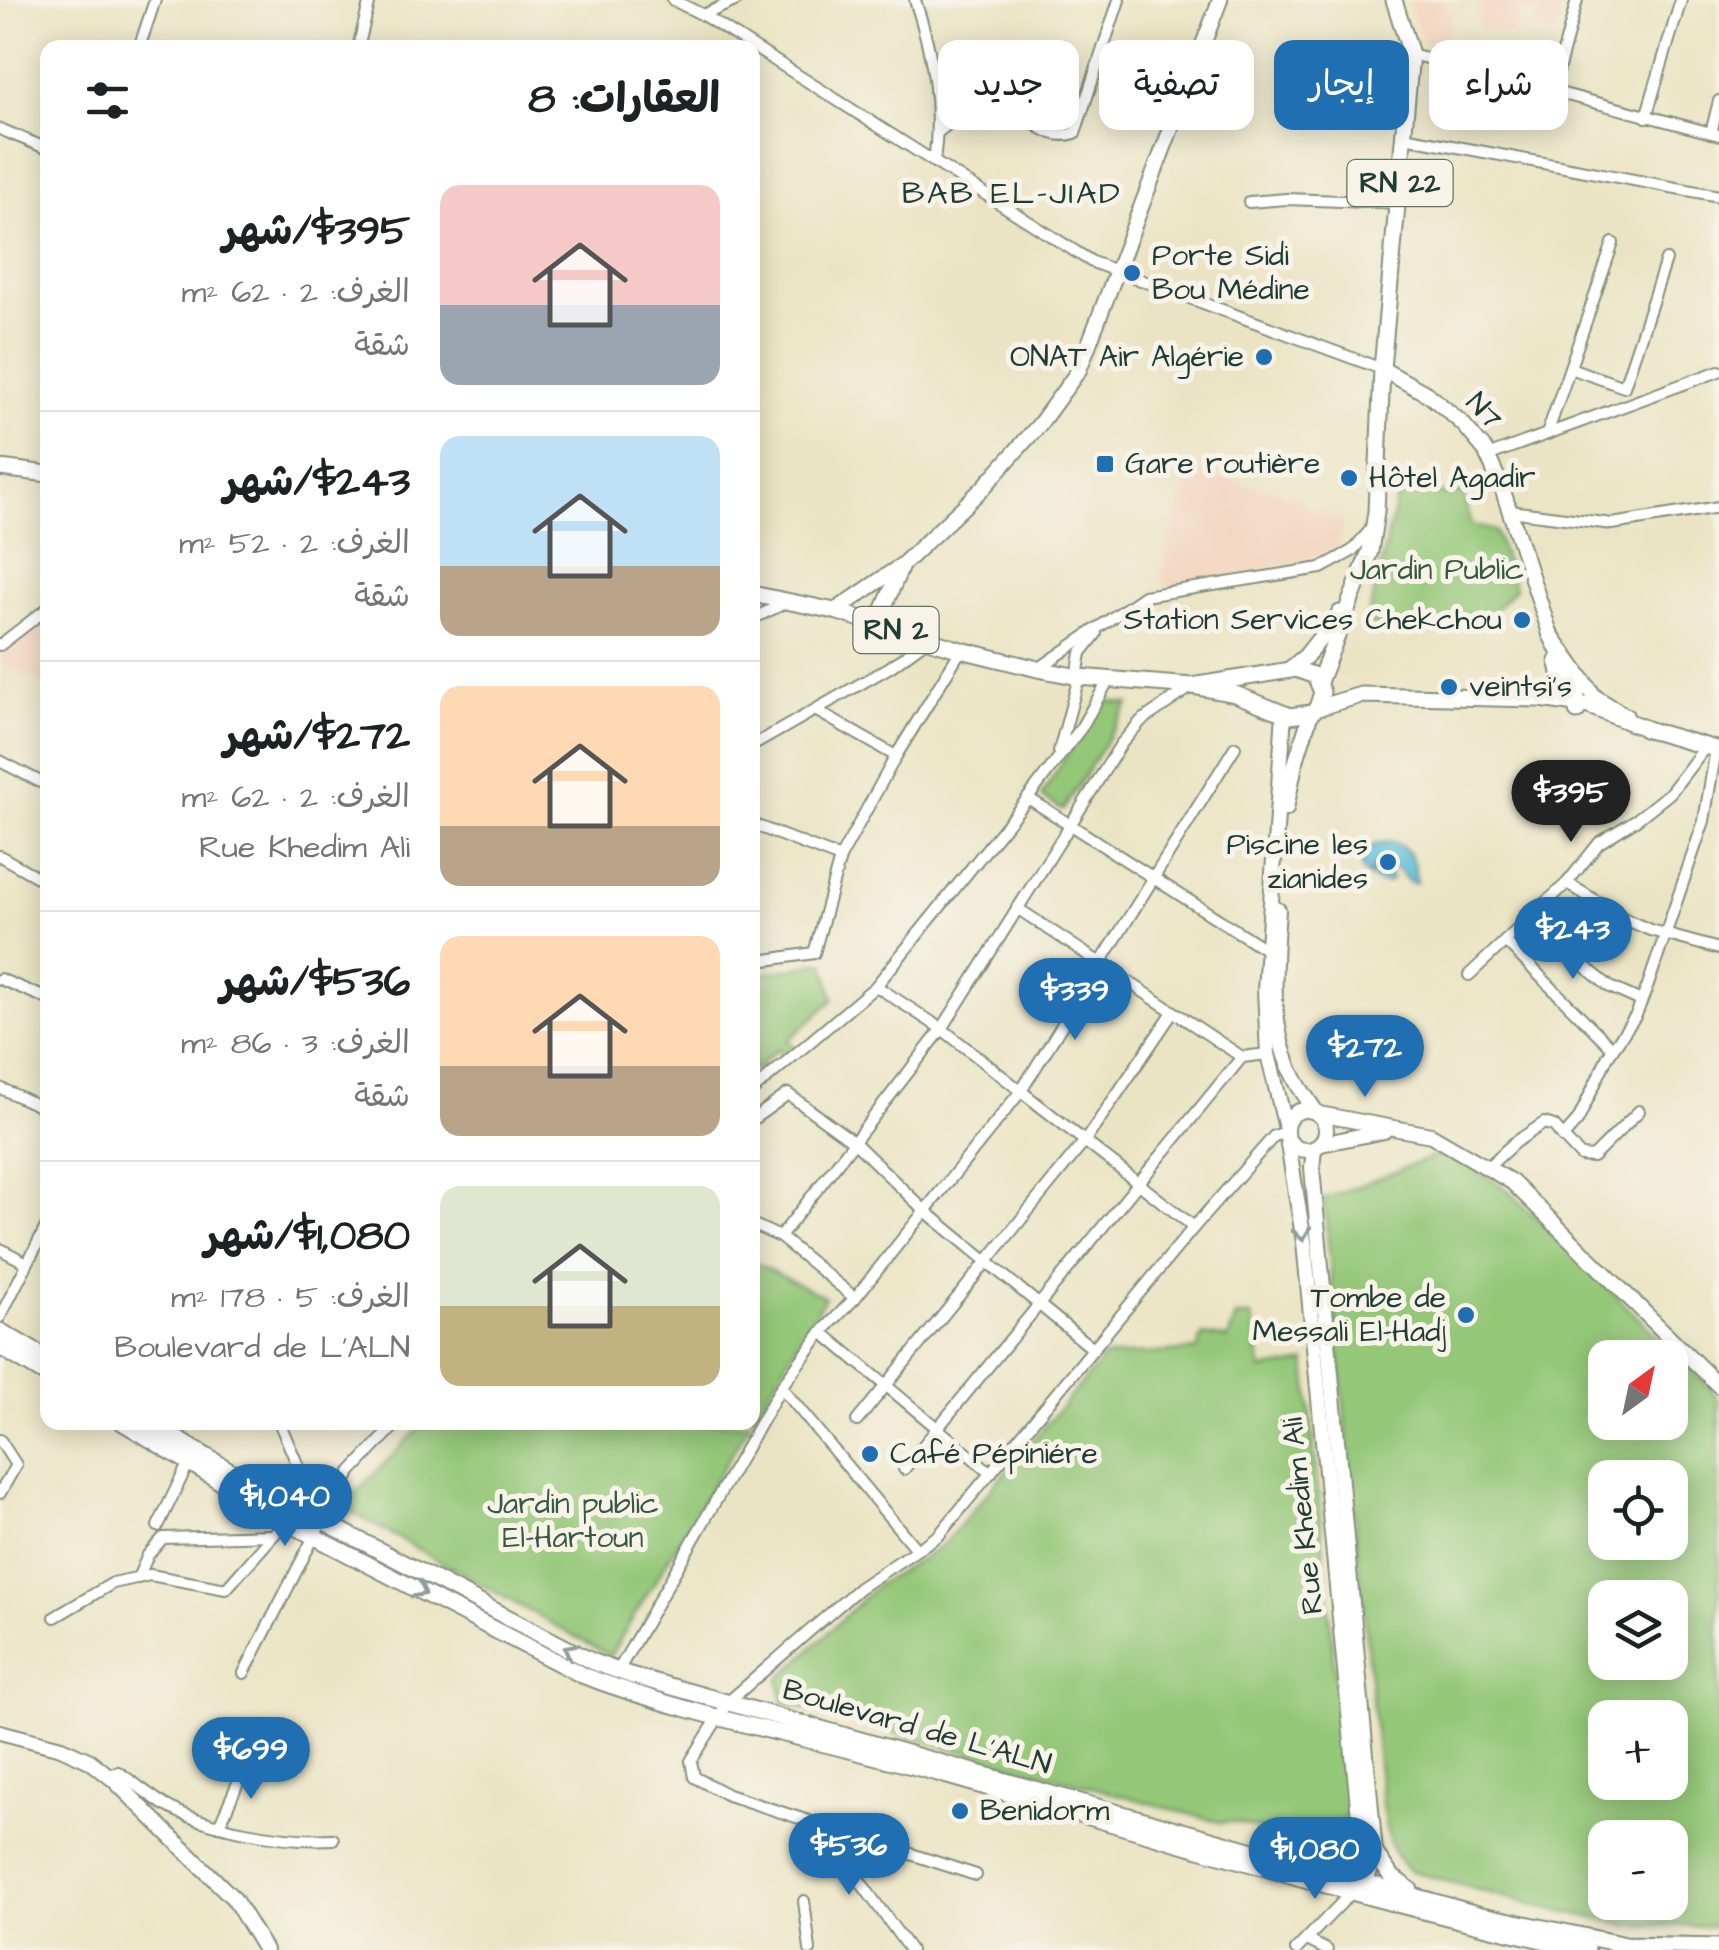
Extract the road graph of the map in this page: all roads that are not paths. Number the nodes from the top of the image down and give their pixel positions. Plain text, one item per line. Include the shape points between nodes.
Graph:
1 (155, 0) edge
2 (370, 0) edge
3 (673, 0) edge
4 (737, 0) edge
5 (915, 0) edge
6 (1119, 0) edge
7 (1220, 0) edge
8 (1394, 0) edge
9 (1577, 0) edge
10 (1681, 0) edge
11 (702, 15) junction
12 (142, 40) edge
13 (360, 40) edge
14 (741, 40) edge
15 (1566, 40) edge
16 (760, 52) edge
17 (1411, 54) junction
18 (1429, 59) edge
19 (1568, 94) edge
20 (1719, 101) edge
21 (1646, 117) junction
22 (1079, 121) edge
23 (0, 129) edge
24 (941, 130) edge
25 (1046, 130) edge
26 (1076, 130) edge
27 (938, 132) junction
28 (1715, 134) edge
29 (1404, 138) junction
30 (40, 146) edge
31 (934, 162) junction
32 (1719, 196) edge
33 (1249, 202) dead end
34 (1398, 203) junction
35 (1614, 243) dead end
36 (1666, 260) dead end
37 (1116, 272) junction
38 (1570, 368) junction
39 (1382, 370) junction
40 (1719, 371) edge
41 (1624, 387) junction
42 (1630, 404) junction
43 (1547, 434) junction
44 (1488, 456) junction
45 (0, 468) edge
46 (40, 473) edge
47 (1719, 507) edge
48 (1510, 511) junction
49 (1374, 525) junction
50 (902, 564) junction
51 (760, 596) edge
52 (1352, 598) junction
53 (788, 601) junction
54 (835, 612) junction
55 (40, 614) edge
56 (760, 615) edge
57 (1108, 622) junction
58 (877, 624) junction
59 (1550, 633) junction
60 (927, 640) junction
61 (0, 646) edge
62 (961, 650) junction
63 (1038, 669) junction
64 (1288, 671) junction
65 (1078, 677) junction
66 (1108, 681) junction
67 (1320, 683) junction
68 (1192, 686) junction
69 (1361, 695) junction
70 (1541, 698) junction
71 (1474, 699) junction
72 (1577, 707) junction
73 (815, 710) junction
74 (1314, 710) junction
75 (1283, 712) junction
76 (1652, 731) junction
77 (760, 741) edge
78 (1235, 746) dead end
79 (1714, 748) edge
80 (896, 756) junction
81 (1057, 757) junction
82 (0, 761) edge
83 (40, 782) edge
84 (1028, 798) junction
85 (1068, 824) junction
86 (760, 831) edge
87 (0, 856) edge
88 (840, 858) junction
89 (1153, 876) junction
90 (40, 878) edge
91 (1567, 883) junction
92 (1016, 908) junction
93 (1527, 920) junction
94 (1665, 935) junction
95 (1505, 941) junction
96 (1719, 948) edge
97 (1265, 949) junction
98 (760, 961) edge
99 (1099, 966) junction
100 (1470, 975) dead end
101 (0, 980) edge
102 (876, 986) junction
103 (40, 996) edge
104 (1641, 1001) junction
105 (1173, 1012) junction
106 (942, 1029) junction
107 (1612, 1048) junction
108 (1268, 1054) junction
109 (1242, 1057) junction
110 (760, 1084) edge
111 (0, 1088) edge
112 (1021, 1091) junction
113 (40, 1106) edge
114 (1639, 1111) dead end
115 (1317, 1113) junction
116 (760, 1114) edge
117 (1404, 1128) junction
118 (1286, 1132) junction
119 (1563, 1136) junction
120 (1084, 1141) junction
121 (854, 1142) junction
122 (1318, 1146) junction
123 (1488, 1168) junction
124 (1139, 1183) junction
125 (924, 1210) junction
126 (1194, 1227) junction
127 (760, 1228) edge
128 (780, 1237) junction
129 (39, 1241) edge
130 (0, 1249) edge
131 (988, 1259) junction
132 (28, 1262) junction
133 (856, 1298) junction
134 (1042, 1304) junction
135 (0, 1317) edge
136 (0, 1330) edge
137 (822, 1332) junction
138 (0, 1348) edge
139 (1093, 1349) junction
140 (40, 1354) edge
141 (40, 1371) edge
142 (888, 1384) junction
143 (1719, 1386) edge
144 (781, 1387) junction
145 (857, 1422) dead end
146 (760, 1423) edge
147 (939, 1428) junction
148 (135, 1430) edge
149 (162, 1430) edge
150 (282, 1430) edge
151 (391, 1430) edge
152 (756, 1430) edge
153 (0, 1440) edge
154 (188, 1464) junction
155 (904, 1468) dead end
156 (991, 1473) junction
157 (0, 1493) edge
158 (286, 1521) junction
159 (158, 1526) dead end
160 (318, 1529) junction
161 (273, 1535) junction
162 (916, 1549) junction
163 (138, 1578) junction
164 (55, 1617) dead end
165 (618, 1670) junction
166 (244, 1673) dead end
167 (728, 1702) junction
168 (718, 1717) junction
169 (0, 1732) edge
170 (247, 1762) dead end
171 (108, 1775) junction
172 (818, 1824) junction
173 (218, 1826) junction
174 (333, 1840) dead end
175 (1374, 1852) junction
176 (1278, 1864) junction
177 (976, 1875) dead end
178 (1353, 1886) junction
179 (1421, 1898) junction
180 (804, 1901) dead end
181 (1307, 1940) junction
182 (1719, 1947) edge
183 (265, 1950) edge
184 (810, 1950) edge
185 (910, 1950) edge
186 (1296, 1950) edge
187 (1327, 1950) edge
188 (1587, 1950) edge

1 - 12 street
2 - 13 street
3 - 11 street
4 - 11 street
5 - 27 street via 936,78
6 - 22 street
7 - 37 main road
8 - 17 main road, RN 22
9 - 15 street
10 - 21 street
11 - 14 street
16 - 31 street
17 - 18 street
17 - 29 main road, RN 22
19 - 21 street
20 - 28 street
21 - 28 street
23 - 30 street
24 - 27 street
25 - 26 street via 1070,136
27 - 31 street
29 - 32 street
29 - 34 main road, RN 22
31 - 37 street
33 - 34 street
34 - 39 main road, RN 22
35 - 38 street
36 - 41 street
37 - 39 street
37 - 50 main road via 1079,370 1059,398 984,488
38 - 41 street
38 - 43 street
39 - 44 main road, N7 via 1430,395
39 - 49 main road, RN 22
40 - 42 street
41 - 42 street
42 - 43 street
43 - 44 street
44 - 48 main road, N7
45 - 46 main road
47 - 48 street via 1612,524
48 - 59 main road, N7
49 - 52 main road, RN 22
49 - 57 street via 1352,551 1320,568 1144,596
50 - 54 main road
50 - 58 main road
51 - 53 main road, RN 2
52 - 64 main road, RN 22
52 - 67 main road, RN 22
53 - 54 main road, RN 2
53 - 56 street
54 - 58 main road, RN 2
55 - 61 street
57 - 63 street
57 - 65 street via 1081,653
58 - 60 main road, RN 2
59 - 70 main road via 1562,676 1553,695
59 - 72 main road via 1576,689
59 - 76 main road, N7 via 1595,697
60 - 62 main road, RN 2
60 - 73 street
62 - 63 main road, RN 2
62 - 80 street
63 - 65 main road, RN 2
64 - 67 main road via 1303,670
64 - 68 main road, RN 2
64 - 75 main road via 1274,690
65 - 66 main road, RN 2
65 - 81 street
66 - 68 main road, RN 2
66 - 81 street
67 - 69 main road
67 - 74 main road
68 - 75 main road, RN 2
68 - 85 street via 1133,728
69 - 71 main road
69 - 74 main road
70 - 71 main road
70 - 72 main road
71 - 72 main road
72 - 76 main road
73 - 77 street
73 - 80 street
74 - 75 main road via 1297,717
74 - 115 main road via 1286,803 1275,1000 1289,1066
75 - 97 main road
76 - 79 main road
78 - 89 street
79 - 91 street via 1670,793 1599,843
79 - 94 street via 1704,821
80 - 88 street
81 - 84 street
82 - 83 street
84 - 85 street
84 - 102 street
85 - 89 street
85 - 92 street
86 - 88 street
87 - 90 street
88 - 98 street via 814,953
89 - 97 street
89 - 99 street
91 - 93 street
91 - 94 street
92 - 99 street
92 - 106 street
93 - 95 street
93 - 104 street via 1610,987
94 - 96 street
94 - 104 street
95 - 100 street
95 - 107 street
97 - 108 main road
99 - 105 street
99 - 112 street
101 - 103 street
102 - 106 street
102 - 110 street
104 - 107 street
105 - 109 street
105 - 120 street
106 - 112 street
106 - 121 street
107 - 119 street via 1578,1120
108 - 109 street
108 - 118 main road, Rue Khedim Ali
109 - 124 street
111 - 113 street
112 - 120 street
112 - 125 street
114 - 119 street via 1593,1157 1581,1156
115 - 117 main road
115 - 118 main road via 1297,1112
115 - 122 main road via 1326,1125
116 - 121 street via 788,1094
117 - 122 main road
117 - 123 main road
118 - 122 main road via 1299,1149
118 - 126 street via 1274,1136
118 -> 178 main road, Rue Khedim Ali via 1304,1242 1360,1827
119 - 123 street via 1554,1126 1540,1125
120 - 124 street
120 - 131 street
121 - 125 street
121 - 128 street
122 - 175 main road, Rue Khedim Ali via 1312,1168
123 - 143 main road via 1512,1182
124 - 126 street
124 - 134 street
125 - 131 street
125 - 133 street
126 - 139 street
127 - 128 street
128 - 133 street
129 - 132 street
130 - 132 street
131 - 134 street
131 - 142 street
132 - 135 street
133 - 137 street
134 - 139 street
134 - 147 street
136 - 140 main road
137 - 142 street
137 - 144 street
138 - 141 main road
139 - 156 street
142 - 145 street
142 - 147 street
144 - 146 street
144 - 162 street
147 - 155 street
147 - 156 street
148 - 154 main road
149 - 160 main road, Boulevard de L'ALN
150 - 160 street
151 - 160 street via 352,1472
152 - 165 street
153 - 157 street via 16,1466
154 - 158 main road
154 - 159 street
156 - 162 street via 939,1535
158 - 160 main road
158 - 161 street
165 -> 160 main road, Boulevard de L'ALN
160 - 166 street
160 -> 168 main road, Boulevard de L'ALN via 582,1674
161 - 163 street via 163,1538
161 - 163 street via 226,1589
162 - 167 street via 859,1588
163 - 164 street via 112,1583
165 - 167 main road, Boulevard de L'ALN
167 - 168 street
167 - 176 main road, Boulevard de L'ALN
168 - 172 street via 691,1761 694,1776 728,1795
168 - 176 main road, Boulevard de L'ALN
169 - 171 main road via 61,1748
170 - 173 street
171 - 173 street via 118,1772 166,1806
171 - 183 main road via 234,1899
172 - 177 street
172 - 185 street
173 - 174 street
175 - 178 main road, Rue Khedim Ali
175 - 179 main road
176 - 178 main road, Boulevard de L'ALN
178 - 179 main road, Boulevard de L'ALN
178 - 181 street
178 - 188 main road, Boulevard de L'ALN via 1484,1928
179 - 182 main road, Boulevard de L'ALN via 1626,1946
180 - 184 street
181 - 186 street
181 - 187 street

